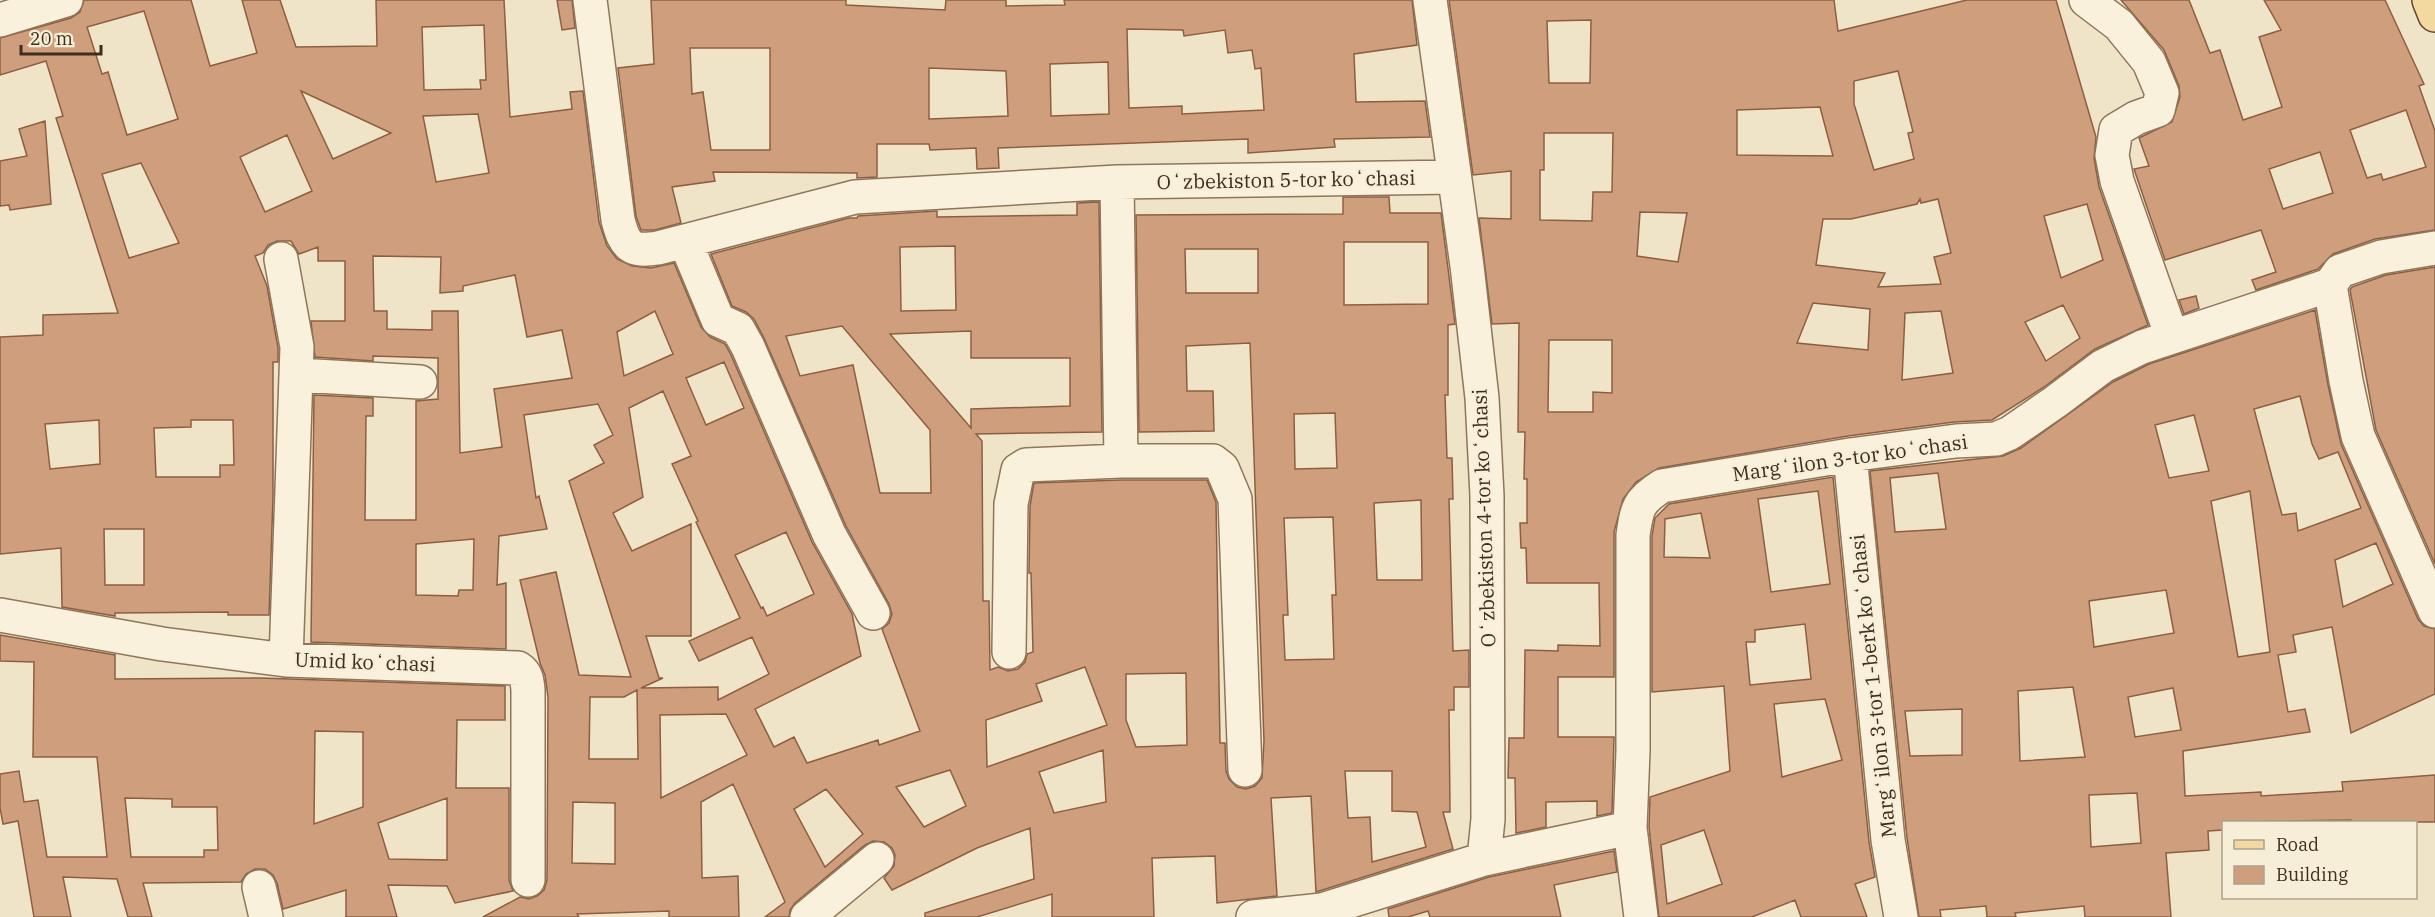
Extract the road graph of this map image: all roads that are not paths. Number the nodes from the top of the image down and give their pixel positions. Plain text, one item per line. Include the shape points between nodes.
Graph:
1 (66, 0) edge
2 (590, 0) edge
3 (1430, 0) edge
4 (2086, 0) edge
5 (2429, 0) edge
6 (2435, 15) edge
7 (0, 20) edge
8 (1454, 177) junction
9 (1117, 182) junction
10 (685, 241) junction
11 (2435, 248) edge
12 (281, 259) dead end
13 (2330, 285) junction
14 (2172, 337) junction
15 (298, 375) junction
16 (420, 382) dead end
17 (1850, 455) junction
18 (1120, 461) junction
19 (2435, 611) edge
20 (873, 613) dead end
21 (0, 615) edge
22 (1009, 652) dead end
23 (286, 660) junction
24 (1245, 770) dead end
25 (1630, 828) junction
26 (877, 859) dead end
27 (1484, 859) junction
28 (528, 880) dead end
29 (807, 917) edge
30 (1253, 917) edge
31 (1641, 917) edge
32 (1901, 917) edge

1 - 7 street
2 - 10 street, Oʻzbekiston 5-tor koʻchasi via 622,236 640,250
3 - 8 street, Oʻzbekiston 4-tor koʻchasi
4 - 14 street via 2119,25 2149,62 2162,93 2158,110 2116,130 2112,155 2117,181
5 - 6 main road
8 - 9 street, Oʻzbekiston 5-tor koʻchasi
8 - 27 street, Oʻzbekiston 4-tor koʻchasi via 1482,398 1487,495 1488,819
9 - 10 street, Oʻzbekiston 5-tor koʻchasi via 855,197
9 - 18 street
10 - 20 street via 718,320 738,329 748,347 829,534
11 - 13 street, Margʻilon 3-tor koʻchasi via 2381,257 2340,271
12 - 15 street via 297,347
13 - 14 street, Margʻilon 3-tor koʻchasi
13 - 19 street via 2358,436
14 - 17 street, Margʻilon 3-tor koʻchasi via 2103,366 1996,439
15 - 16 street
15 - 23 street
17 - 25 street, Margʻilon 3-tor koʻchasi via 1662,486 1645,497 1636,510
17 - 32 street, Margʻilon 3-tor 1-berk koʻchasi via 1888,840
18 - 22 street via 1026,465 1018,470 1011,504
18 - 24 street via 1213,461 1228,480 1235,500
21 - 23 street, Umid koʻchasi via 162,644
23 - 28 street, Umid koʻchasi via 510,666 524,672 528,690
25 - 27 street
25 - 31 street, Margʻilon 3-tor koʻchasi
26 - 29 street
27 - 30 street via 1322,910

